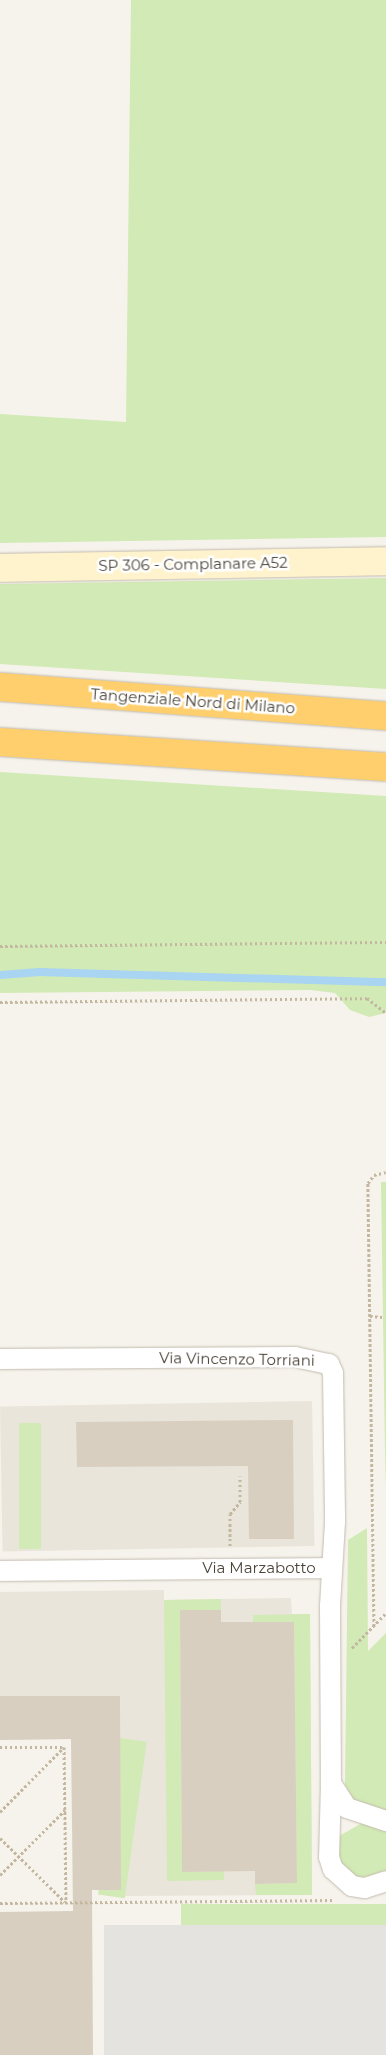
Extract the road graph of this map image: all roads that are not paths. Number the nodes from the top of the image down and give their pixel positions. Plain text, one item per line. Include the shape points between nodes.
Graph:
1 (386, 561) edge
2 (0, 568) edge
3 (0, 687) edge
4 (386, 716) edge
5 (0, 742) edge
6 (386, 767) edge
7 (0, 1359) edge
8 (332, 1568) junction
9 (0, 1570) edge
10 (331, 1783) junction
11 (386, 1821) edge
12 (386, 1882) edge

1 - 2 main road, SP 306 - Complanare A52
3 - 4 highway, Tangenziale Nord di Milano
5 - 6 highway
7 - 8 street, Via Vincenzo Torriani via 300,1357 324,1361 334,1372
8 - 9 street, Via Marzabotto
8 - 10 street, Via Marzabotto
10 - 11 street via 347,1808
10 - 12 street, Via Marzabotto via 329,1857 333,1869 352,1886 365,1888

